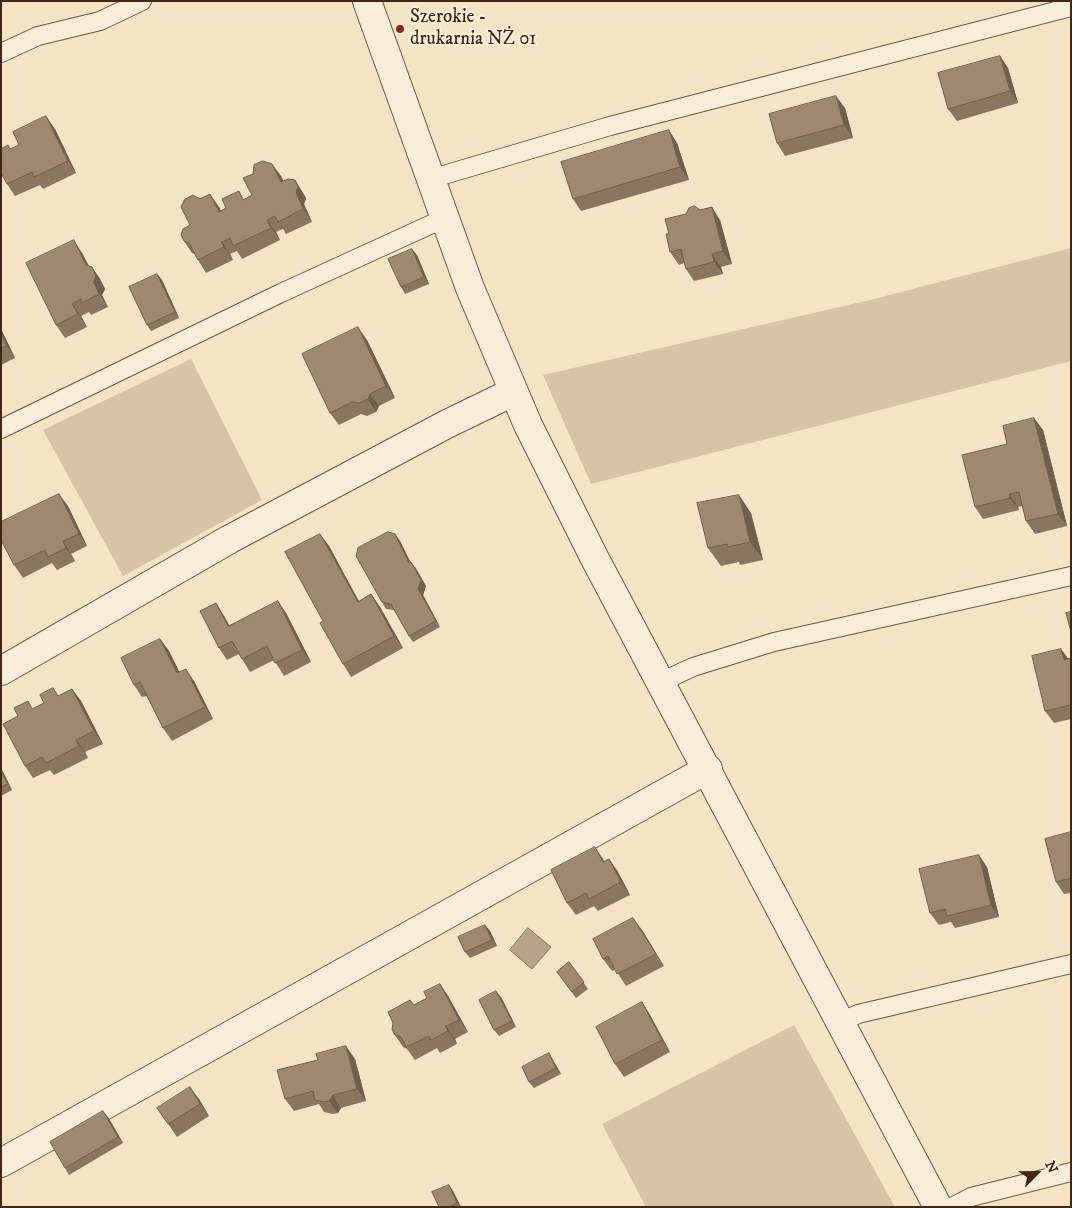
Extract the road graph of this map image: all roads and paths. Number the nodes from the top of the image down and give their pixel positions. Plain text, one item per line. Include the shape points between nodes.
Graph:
1 (142, 1) edge
2 (367, 1) edge
3 (1071, 7) edge
4 (1, 53) edge
5 (430, 179) junction
6 (445, 218) junction
7 (513, 392) junction
8 (1, 429) edge
9 (1071, 576) edge
10 (1, 671) edge
11 (661, 682) junction
12 (708, 769) junction
13 (1071, 964) edge
14 (841, 1022) junction
15 (1, 1163) edge
16 (1071, 1172) edge
17 (938, 1207) edge
18 (952, 1207) edge

1 - 4 lane via 100,21 38,36
2 - 5 street
3 - 5 lane via 610,126
5 - 6 street
6 - 7 street
6 - 8 lane via 281,293
7 - 10 street via 230,539
7 - 11 street via 558,488
9 - 11 lane via 774,642 693,667
11 - 12 street
12 - 14 street
12 - 15 street
13 - 14 lane via 858,1014
14 - 17 street
16 - 18 lane via 971,1197

